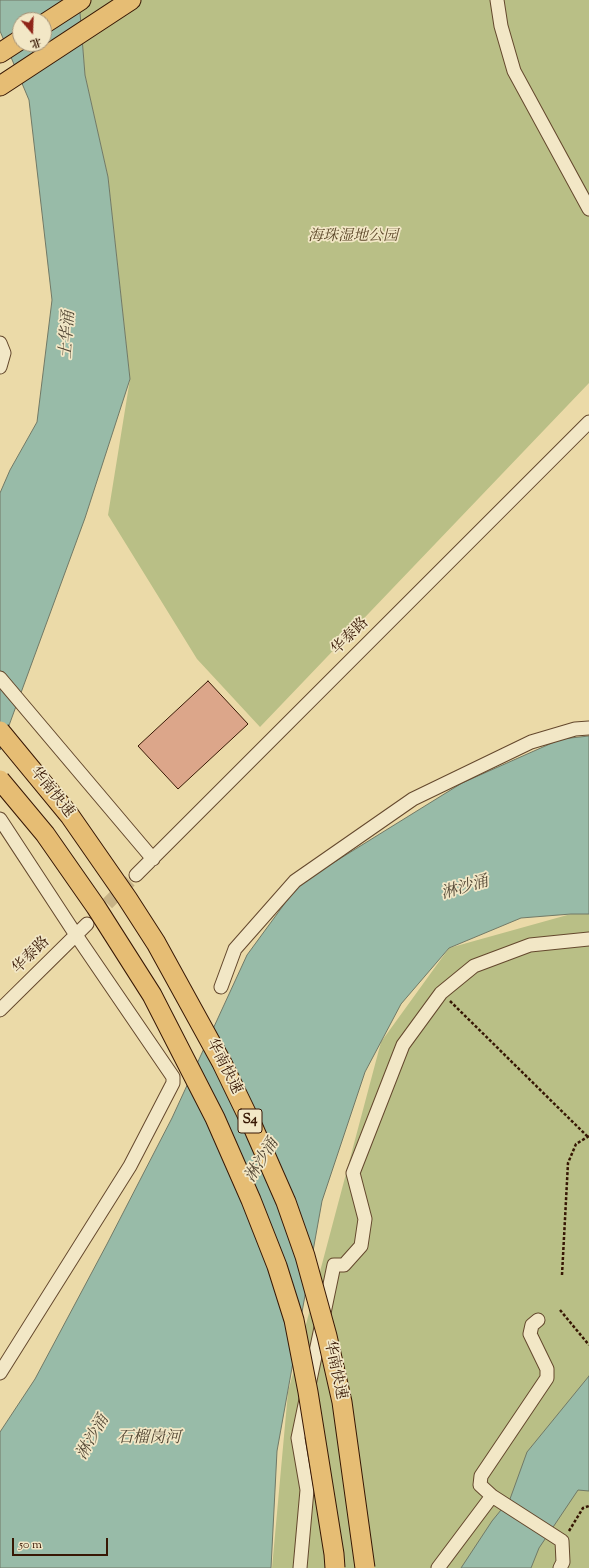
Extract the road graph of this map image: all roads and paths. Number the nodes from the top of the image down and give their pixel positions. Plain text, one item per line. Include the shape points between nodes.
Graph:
1 (81, 0) edge
2 (131, 0) edge
3 (497, 0) edge
4 (52, 19) edge
5 (12, 45) edge
6 (0, 53) edge
7 (0, 86) edge
8 (589, 209) edge
9 (0, 343) edge
10 (0, 367) edge
11 (589, 422) edge
12 (0, 678) edge
13 (589, 728) edge
14 (0, 731) edge
15 (0, 780) edge
16 (0, 819) edge
17 (153, 859) junction
18 (136, 875) tunnel mouth
19 (87, 924) tunnel mouth
20 (76, 935) junction
21 (589, 939) edge
22 (221, 987) dead end
23 (441, 993) junction
24 (0, 1010) edge
25 (588, 1136) edge
26 (562, 1275) dead end
27 (560, 1310) dead end
28 (538, 1320) dead end
29 (589, 1345) edge
30 (0, 1373) edge
31 (495, 1499) junction
32 (589, 1506) edge
33 (558, 1538) junction
34 (300, 1568) edge
35 (335, 1568) edge
36 (365, 1568) edge
37 (438, 1568) edge
38 (560, 1568) edge

1 - 4 highway
2 - 7 highway
3 - 8 street via 501,26 514,71
5 - 6 highway
9 - 10 street via 4,353
11 - 17 street, 华泰路
12 - 17 street
13 - 22 street via 575,729 531,742 413,799 295,881 236,949
14 - 36 highway, 华南快速 / S4, bridge via 70,816 156,943 222,1063 286,1202 305,1256 342,1402
15 - 35 highway, 华南快速 / S4, bridge via 45,834 96,907 152,995 215,1118 251,1200 277,1266 294,1320 308,1392
16 - 20 street
17 - 18 street, 华泰路
19 - 20 street, 华泰路
20 - 24 street, 华泰路
20 - 30 street via 173,1077 173,1083 130,1166
21 - 23 street via 530,945 474,966
23 - 25 path
23 - 34 street via 403,1045 353,1173 365,1219 361,1246 344,1265 334,1265 298,1438 307,1490
25 - 26 path via 576,1144 568,1163
27 - 29 path, bridge
28 - 31 street via 532,1325 530,1334 547,1370 547,1378 481,1476 480,1485
31 - 33 street
31 - 37 street
32 - 33 path via 583,1508
33 - 38 street via 563,1562

